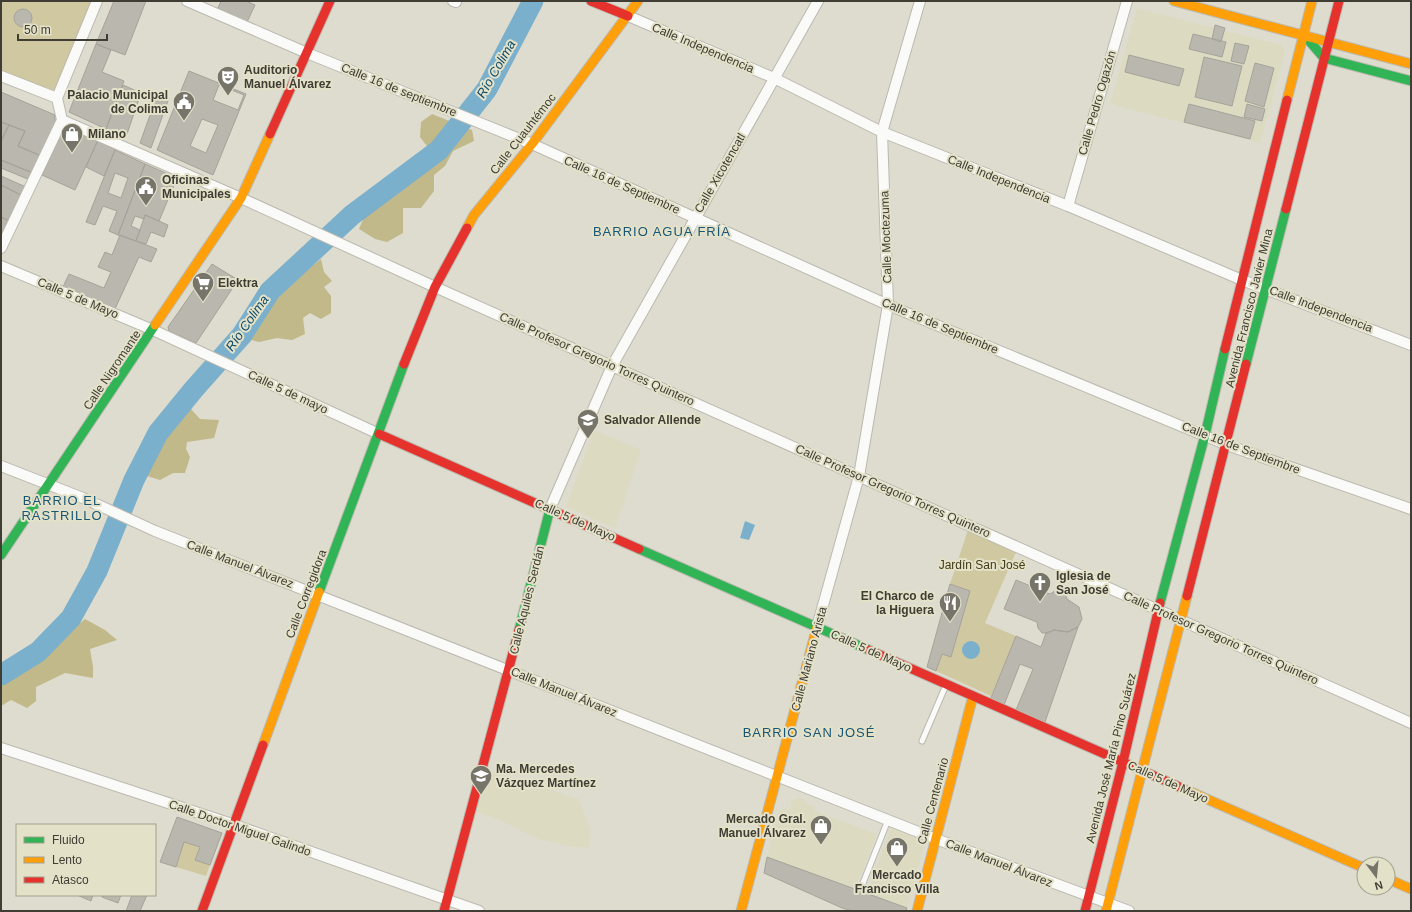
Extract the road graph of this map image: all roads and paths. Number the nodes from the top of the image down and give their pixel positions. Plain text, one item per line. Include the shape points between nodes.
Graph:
1 (97, 1) edge
2 (187, 1) edge
3 (330, 1) edge
4 (591, 1) edge
5 (638, 1) edge
6 (818, 1) edge
7 (920, 1) edge
8 (1126, 1) edge
9 (1174, 1) edge
10 (1312, 1) edge
11 (1339, 1) edge
12 (628, 16) junction
13 (1304, 35) junction
14 (1328, 42) junction
15 (307, 53) junction
16 (1324, 58) junction
17 (1411, 64) edge
18 (1, 76) edge
19 (774, 78) junction
20 (1411, 81) edge
21 (57, 98) junction
22 (62, 120) junction
23 (479, 122) joint
24 (882, 132) junction
25 (532, 144) junction
26 (241, 198) junction
27 (1068, 206) junction
28 (694, 218) junction
29 (1, 248) edge
30 (1, 266) edge
31 (1242, 280) junction
32 (435, 287) junction
33 (1266, 288) junction
34 (888, 305) junction
35 (153, 330) junction
36 (1411, 345) edge
37 (198, 351) joint
38 (612, 366) junction
39 (379, 434) junction
40 (1205, 435) junction
41 (1227, 445) junction
42 (1, 466) edge
43 (858, 476) junction
44 (49, 484) junction
45 (550, 509) junction
46 (1411, 509) edge
47 (1, 555) edge
48 (318, 594) junction
49 (1158, 610) junction
50 (1181, 620) junction
51 (817, 627) junction
52 (509, 670) junction
53 (946, 684) junction
54 (974, 696) junction
55 (1411, 722) edge
56 (922, 741) dead end
57 (1, 748) edge
58 (1123, 762) junction
59 (1143, 771) junction
60 (777, 776) junction
61 (888, 820) junction
62 (232, 824) junction
63 (936, 839) junction
64 (1356, 864) edge
65 (1396, 882) edge
66 (863, 883) dead end
67 (1411, 889) edge
68 (1089, 896) junction
69 (447, 900) junction
70 (1107, 907) edge
71 (202, 911) edge
72 (444, 911) edge
73 (479, 911) edge
74 (741, 911) edge
75 (917, 911) edge
76 (1085, 911) edge
77 (1129, 911) edge

1 - 21 street
2 - 15 street, Calle 16 de septiembre
3 - 15 street, Calle Nigromante
4 - 12 street, Calle Independencia
5 - 12 street, Calle Cuauhtémoc
6 - 19 street, Calle Xicotencatl
7 - 24 street, Calle Moctezuma
8 - 27 street, Calle Pedro Ogazón
9 - 13 street
10 - 13 street, Avenida Francisco Javier Mina
11 - 14 street, Avenida Francisco Javier Mina
12 - 19 street, Calle Independencia
12 - 25 street, Calle Cuauhtémoc
13 - 14 street
13 - 16 street
13 - 31 street, Avenida Francisco Javier Mina
14 - 16 street, Avenida Francisco Javier Mina
14 - 17 street
15 - 23 street, Calle 16 de septiembre
15 - 26 street, Calle Nigromante
16 - 20 street
16 - 33 street, Avenida Francisco Javier Mina
18 - 21 street
19 - 24 street, Calle Independencia
19 - 28 street, Calle Xicotencatl
21 - 22 street
22 - 26 street, Calle Profesor Gregorio Torres Quintero
22 - 29 street
23 - 25 street, Calle 16 de Septiembre
24 - 27 street, Calle Independencia
24 - 34 street, Calle Moctezuma
25 - 28 street, Calle 16 de Septiembre
25 - 32 street, Calle Cuauhtémoc via 474,215
26 - 32 street, Calle Profesor Gregorio Torres Quintero
26 - 35 street, Calle Nigromante
27 - 31 street, Calle Independencia
28 - 34 street, Calle 16 de Septiembre
28 - 38 street, Calle Xicotencatl
30 - 35 street, Calle 5 de Mayo
31 - 33 street, Calle Independencia
31 - 40 street, Avenida Francisco Javier Mina
32 - 38 street, Calle Profesor Gregorio Torres Quintero
32 - 39 street, Calle Corregidora via 401,370
33 - 36 street, Calle Independencia
33 - 41 street, Avenida Francisco Javier Mina
34 - 40 street, Calle 16 de Septiembre
34 - 43 street, Calle Moctezuma
35 - 37 street, Calle 5 de Mayo
35 - 44 street, Calle Nigromante
37 - 39 street, Calle 5 de mayo
38 - 43 street, Calle Profesor Gregorio Torres Quintero
38 - 45 street, Calle Aquiles Serdán
39 - 45 street, Calle 5 de Mayo
39 - 48 street, Calle Corregidora
40 - 41 street, Calle 16 de Septiembre
40 - 49 street, Avenida Francisco Javier Mina
41 - 46 street, Calle 16 de Septiembre
41 - 50 street, Avenida Francisco Javier Mina
42 - 44 street, Calle Manuel Álvarez
43 - 49 street, Calle Profesor Gregorio Torres Quintero
43 - 51 street, Calle Mariano Arista
44 - 47 street, Calle Nigromante
44 - 48 street, Calle Manuel Álvarez via 155,531
45 - 51 street, Calle 5 de Mayo
45 - 52 street, Calle Aquiles Serdán
48 - 52 street, Calle Manuel Álvarez
48 - 62 street, Calle Corregidora
49 - 50 street, Calle Profesor Gregorio Torres Quintero
49 - 58 street, Avenida José María Pino Suárez
50 - 55 street, Calle Profesor Gregorio Torres Quintero
50 - 59 street
51 - 53 street, Calle 5 de Mayo
51 - 60 street, Calle Mariano Arista
52 - 60 street, Calle Manuel Álvarez
52 - 69 street, Calle Aquiles Serdán
53 - 54 street, Calle 5 de Mayo
53 - 56 lane
54 - 58 street, Calle 5 de Mayo
54 - 63 street, Calle Centenario
57 - 62 street, Calle Doctor Miguel Galindo
58 - 59 street, Calle 5 de Mayo
58 - 68 street, Avenida José María Pino Suárez
59 - 64 street, Calle 5 de Mayo
59 - 70 street
60 - 61 street, Calle Manuel Álvarez
60 - 74 street, Calle Mariano Arista
61 - 63 street, Calle Manuel Álvarez
61 - 66 lane
62 - 69 street, Calle Doctor Miguel Galindo
62 - 71 street, Calle Corregidora
63 - 68 street, Calle Manuel Álvarez
63 - 75 street, Calle Centenario
65 - 67 street
68 - 70 street, Calle Manuel Álvarez
68 - 76 street, Avenida José María Pino Suárez
69 - 72 street, Calle Aquiles Serdán
69 - 73 street, Calle Doctor Miguel Galindo
70 - 77 street, Calle Manuel Álvarez

